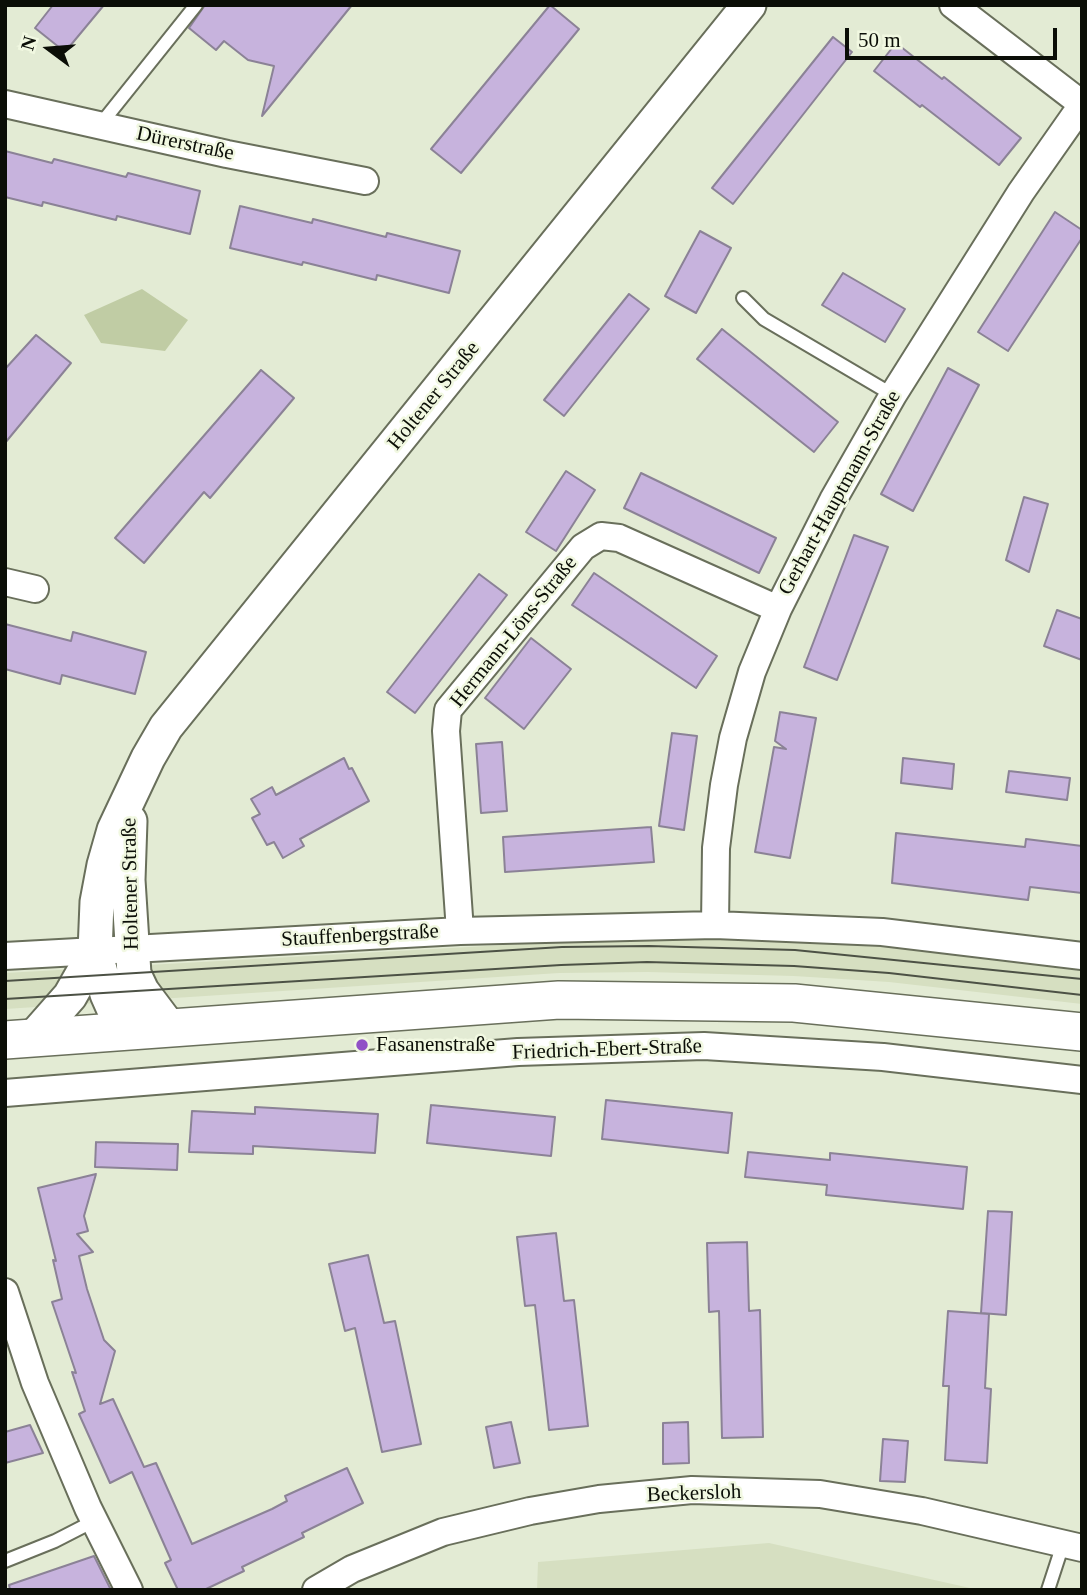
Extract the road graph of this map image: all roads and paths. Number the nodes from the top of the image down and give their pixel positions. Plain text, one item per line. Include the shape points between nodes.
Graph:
1 (196, 5) edge
2 (750, 5) edge
3 (953, 5) edge
4 (5, 104) edge
5 (1082, 105) edge
6 (100, 125) junction
7 (365, 181) dead end
8 (743, 298) dead end
9 (893, 395) junction
10 (5, 582) edge
11 (35, 589) dead end
12 (778, 609) junction
13 (132, 794) junction
14 (715, 925) junction
15 (460, 931) junction
16 (95, 952) junction
17 (1082, 956) edge
18 (5, 957) edge
19 (132, 962) junction
20 (169, 1027) junction
21 (123, 1030) junction
22 (1082, 1032) edge
23 (19, 1039) edge
24 (1082, 1080) edge
25 (5, 1093) edge
26 (5, 1292) edge
27 (94, 1521) junction
28 (1077, 1541) edge
29 (5, 1561) edge
30 (129, 1590) edge
31 (316, 1590) edge
32 (1048, 1590) edge

1 - 6 lane
2 - 13 street, Holtener Straße via 166,727
3 - 5 street
4 - 6 street, Dürerstraße
5 - 9 street, Gerhart-Hauptmann-Straße via 1021,192
6 - 7 street, Dürerstraße
8 - 9 lane via 764,319
9 - 12 street, Gerhart-Hauptmann-Straße
10 - 11 street
12 - 14 street, Gerhart-Hauptmann-Straße via 751,672 733,738 716,848
12 - 15 street, Hermann-Löns-Straße via 619,538 601,536 583,547 448,710
13 - 16 street, Holtener Straße via 103,864
13 - 19 street, Holtener Straße via 128,880
14 - 15 street, Stauffenbergstraße
14 - 17 street, Stauffenbergstraße via 882,932
15 - 19 street, Stauffenbergstraße
16 - 18 street, Stauffenbergstraße
16 - 19 street, Stauffenbergstraße
16 - 21 street, Holtener Straße
16 - 23 street, Holtener Straße via 70,996
19 - 20 street, Holtener Straße via 142,991
19 - 21 street, Holtener Straße
20 - 21 main road
20 - 22 main road via 559,1000 794,1003
21 - 23 main road
24 - 25 street, Friedrich-Ebert-Straße via 883,1057 704,1046 518,1052
26 - 27 street via 35,1383
27 - 29 lane
27 - 30 street
28 - 31 street, Beckersloh via 820,1494 692,1490 599,1499 443,1532 352,1569
28 - 32 lane

